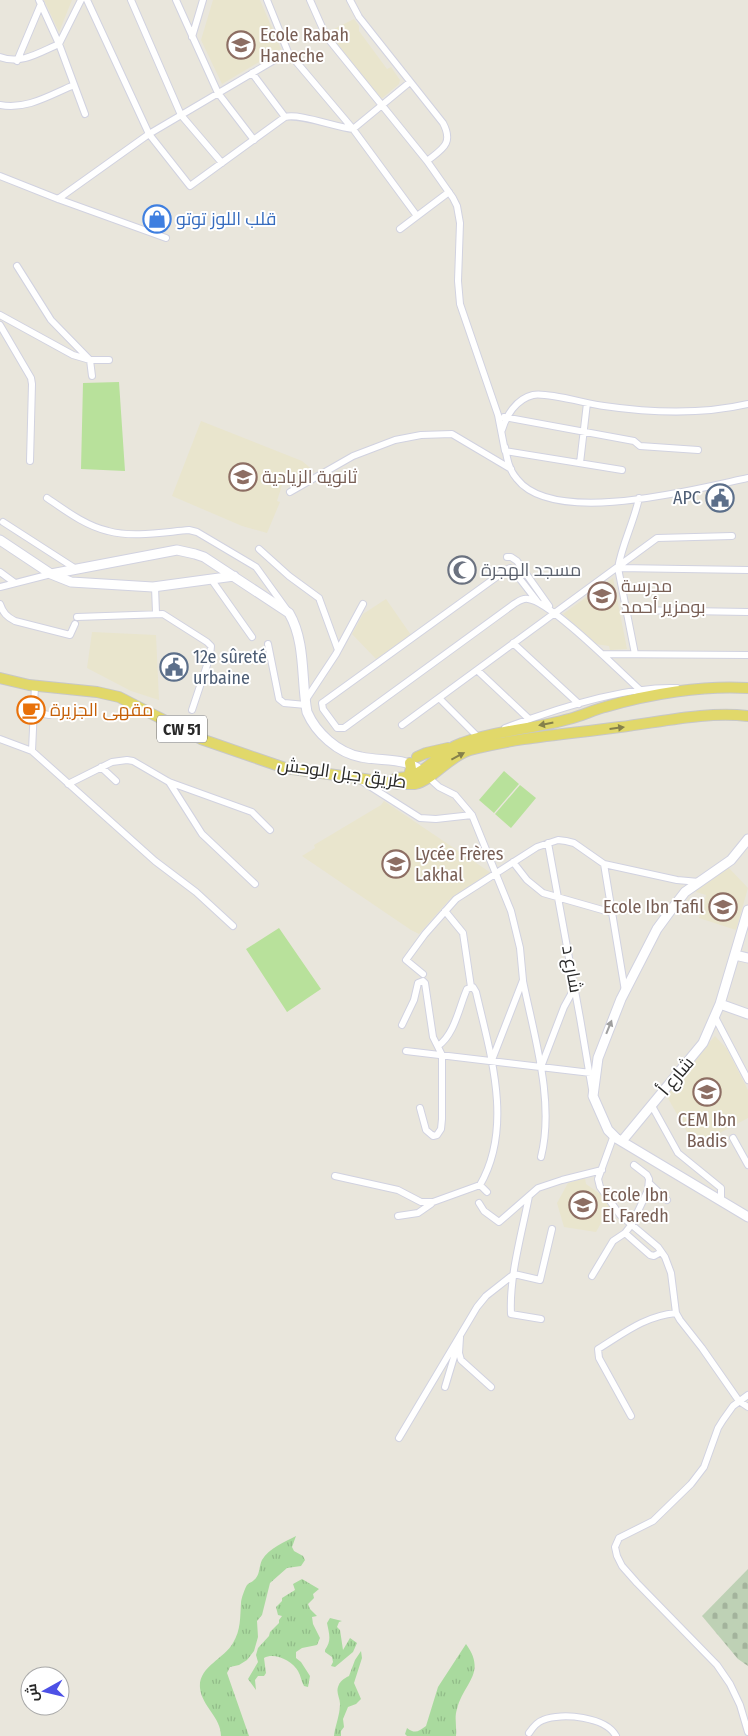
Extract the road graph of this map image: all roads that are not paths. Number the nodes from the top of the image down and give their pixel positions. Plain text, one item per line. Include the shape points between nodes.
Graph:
1 (81, 0) edge
2 (87, 0) edge
3 (131, 0) edge
4 (176, 0) edge
5 (204, 0) edge
6 (267, 0) edge
7 (310, 0) edge
8 (350, 0) edge
9 (40, 2) edge
10 (192, 37) junction
11 (60, 44) junction
12 (288, 52) junction
13 (0, 58) edge
14 (16, 61) junction
15 (252, 73) junction
16 (410, 82) junction
17 (74, 85) junction
18 (218, 93) junction
19 (383, 105) junction
20 (0, 106) edge
21 (85, 114) dead end
22 (181, 115) junction
23 (285, 117) junction
24 (352, 129) junction
25 (149, 134) junction
26 (254, 140) junction
27 (427, 161) junction
28 (222, 163) junction
29 (0, 176) edge
30 (449, 192) junction
31 (58, 199) junction
32 (417, 216) junction
33 (400, 229) dead end
34 (166, 238) dead end
35 (17, 266) dead end
36 (0, 315) edge
37 (0, 325) edge
38 (90, 360) junction
39 (109, 360) dead end
40 (92, 376) dead end
41 (587, 403) junction
42 (748, 404) edge
43 (498, 415) junction
44 (506, 417) junction
45 (583, 432) junction
46 (698, 450) dead end
47 (505, 451) junction
48 (30, 461) dead end
49 (580, 463) junction
50 (510, 469) junction
51 (622, 470) dead end
52 (748, 478) edge
53 (290, 492) dead end
54 (47, 498) dead end
55 (639, 498) junction
56 (3, 522) dead end
57 (732, 536) dead end
58 (0, 540) edge
59 (259, 549) dead end
60 (507, 557) dead end
61 (618, 568) junction
62 (76, 569) junction
63 (748, 570) edge
64 (0, 572) edge
65 (51, 574) junction
66 (234, 576) junction
67 (211, 579) junction
68 (15, 583) junction
69 (0, 586) edge
70 (155, 587) junction
71 (537, 602) junction
72 (0, 604) edge
73 (363, 604) dead end
74 (626, 610) junction
75 (748, 612) edge
76 (156, 613) junction
77 (289, 613) junction
78 (554, 613) junction
79 (77, 617) dead end
80 (75, 624) dead end
81 (252, 637) dead end
82 (514, 643) junction
83 (268, 644) dead end
84 (338, 650) junction
85 (602, 654) junction
86 (634, 654) junction
87 (748, 655) edge
88 (476, 670) junction
89 (0, 678) edge
90 (35, 685) junction
91 (701, 688) junction
92 (748, 688) edge
93 (640, 689) junction
94 (438, 698) junction
95 (305, 703) junction
96 (579, 704) junction
97 (192, 710) dead end
98 (34, 712) junction
99 (49, 715) dead end
100 (748, 716) edge
101 (530, 719) junction
102 (402, 725) dead end
103 (484, 736) junction
104 (0, 739) edge
105 (452, 748) junction
106 (32, 751) junction
107 (413, 760) junction
108 (101, 767) junction
109 (429, 771) junction
110 (354, 777) junction
111 (408, 777) junction
112 (366, 778) junction
113 (116, 781) dead end
114 (169, 782) junction
115 (68, 784) junction
116 (472, 815) junction
117 (270, 830) dead end
118 (748, 839) edge
119 (548, 843) junction
120 (513, 862) junction
121 (604, 864) junction
122 (496, 872) junction
123 (699, 882) junction
124 (255, 884) dead end
125 (558, 898) junction
126 (748, 910) edge
127 (445, 911) junction
128 (613, 913) junction
129 (233, 926) dead end
130 (734, 955) junction
131 (748, 958) edge
132 (422, 974) dead end
133 (523, 980) junction
134 (471, 987) junction
135 (575, 987) junction
136 (625, 991) junction
137 (720, 1004) junction
138 (748, 1014) edge
139 (715, 1017) junction
140 (402, 1024) dead end
141 (438, 1046) junction
142 (406, 1051) dead end
143 (442, 1055) junction
144 (492, 1060) junction
145 (540, 1068) junction
146 (592, 1074) junction
147 (748, 1080) edge
148 (652, 1106) junction
149 (420, 1108) dead end
150 (614, 1135) junction
151 (733, 1138) dead end
152 (622, 1141) junction
153 (541, 1157) dead end
154 (634, 1165) dead end
155 (748, 1165) edge
156 (602, 1170) junction
157 (335, 1176) dead end
158 (650, 1184) junction
159 (480, 1185) junction
160 (487, 1192) dead end
161 (529, 1196) junction
162 (667, 1200) dead end
163 (721, 1200) junction
164 (432, 1202) junction
165 (478, 1203) dead end
166 (398, 1216) dead end
167 (748, 1217) edge
168 (632, 1224) junction
169 (552, 1229) dead end
170 (625, 1233) junction
171 (661, 1252) junction
172 (514, 1274) junction
173 (592, 1276) dead end
174 (676, 1313) junction
175 (541, 1319) dead end
176 (460, 1337) junction
177 (445, 1387) dead end
178 (491, 1387) dead end
179 (748, 1395) edge
180 (739, 1401) junction
181 (748, 1408) edge
182 (631, 1416) dead end
183 (399, 1438) dead end
184 (748, 1732) edge
185 (529, 1733) dead end
186 (616, 1736) edge

1 - 11 street
2 - 25 street
3 - 22 street
4 - 10 street
5 - 10 street
6 - 12 street
7 - 19 street via 326,36
8 - 16 street via 359,17
9 - 11 street
9 - 14 street
10 - 18 street
11 - 14 street
11 - 17 street
12 - 15 street
12 - 24 street
13 - 14 street
15 - 18 street
15 - 23 street
16 - 19 street
16 - 27 street via 448,132 444,147
17 - 20 street via 23,106
17 - 21 street
18 - 22 street
18 - 26 street
19 - 24 street
19 - 27 street
22 - 25 street
22 - 28 street
23 - 24 street via 297,116
23 - 26 street
24 - 32 street
25 - 28 street via 190,186
25 - 31 street
26 - 28 street
27 - 30 street
29 - 31 street
30 - 32 street
30 - 43 street via 459,215 460,304
31 - 34 street
32 - 33 street
35 - 38 street via 51,320
36 - 38 street via 73,355
37 - 48 street via 31,378
38 - 39 street
38 - 40 street
41 - 42 street via 690,413
41 - 44 street via 532,395 516,405
41 - 45 street
43 - 44 street
43 - 47 street
44 - 45 street
44 - 47 street via 501,433
45 - 46 street via 634,441 640,446
45 - 49 street
47 - 49 street
47 - 50 street
49 - 51 street
50 - 53 street via 452,434 421,435 395,440 353,456
50 - 55 street via 531,490 548,498 587,503
52 - 55 street
54 - 77 street via 91,525 109,532 197,532 256,567
55 - 61 street
56 - 62 street
57 - 61 street via 657,538
58 - 65 main road
59 - 84 street via 319,598
60 - 78 street via 517,562
61 - 63 street
61 - 74 street
61 - 78 street
62 - 65 main road
62 - 66 main road via 178,550 195,554
64 - 68 street
65 - 68 street
65 - 70 main road via 71,582
66 - 67 main road
66 - 77 main road
67 - 70 main road
67 - 81 street
68 - 69 street
70 - 76 street
71 - 71 street via 521,599 344,728 337,728 323,709 324,701 506,570 513,570
71 - 78 street
72 - 80 street via 3,613 15,621 70,635
73 - 84 street
74 - 75 street
74 - 86 street
76 - 79 street
76 - 97 street via 168,616 210,646 210,656
77 - 95 main road via 299,636
78 - 82 street
78 - 85 street
82 - 88 street
82 - 96 street
83 - 95 street via 279,698 284,703
84 - 95 street
85 - 86 street
85 - 93 street
86 - 87 street
88 - 94 street
88 - 101 street
89 - 90 main road, طريق جبل الوحش / CW 51
90 - 98 street
90 - 110 main road, طريق جبل الوحش / CW 51 via 119,697 201,739 277,766
91 - 92 main road
91 - 93 street
91 -> 103 main road via 634,700 570,719
93 - 96 street
94 - 102 street
94 - 103 street
95 - 107 main road via 316,729 344,751 361,757
96 - 101 street
98 - 99 street
98 - 106 street
109 -> 100 main road, طريق جبل الوحش via 468,751 502,743 708,716
101 - 103 street
103 - 105 main road
104 - 106 street
105 - 107 main road via 436,750
105 - 109 main road
106 - 115 street
107 - 109 main road
107 - 111 main road
108 - 113 street
108 - 114 street via 119,760 133,761
108 - 115 street
109 - 111 main road
109 - 112 main road, طريق جبل الوحش via 416,784
109 - 116 street via 439,787 455,795
110 - 112 main road, طريق جبل الوحش / CW 51
110 - 116 street via 420,818
111 - 112 main road
114 - 117 street via 252,812
114 - 124 street via 202,834
115 - 129 street
116 - 122 street
118 - 123 main road via 731,860
119 - 120 street
119 - 121 street via 558,840 574,843
119 - 125 street, شارع د
120 - 122 street
120 - 125 street via 543,893
121 - 123 street
121 - 128 street
122 - 127 street via 462,894
122 - 133 street via 511,911 520,948
123 - 136 main road via 685,892 656,929
125 - 128 street
125 - 135 street, شارع د
126 - 130 main road, شارع أ
127 - 132 street via 406,960
127 - 134 street via 463,934
128 - 136 street
130 - 131 main road
130 - 137 main road, شارع أ
133 - 144 street
133 - 145 street
134 - 141 street via 467,989 444,1042
134 - 144 street via 476,992
135 - 145 street
135 - 146 street, شارع د
146 -> 136 main road
137 - 138 main road
137 - 139 main road, شارع أ
139 - 147 street
139 - 148 main road, شارع أ via 703,1043
140 - 141 street via 418,983 423,981 433,1037
141 - 143 street
142 - 143 street
143 - 144 street
143 - 149 street via 442,1119 437,1135 432,1136 426,1130
144 - 145 street
144 - 159 street via 496,1132 494,1149
145 - 146 street
145 - 153 street via 547,1121
146 - 150 main road via 593,1096 608,1130
148 - 152 main road, شارع أ
148 - 163 street via 678,1153 722,1188
150 - 152 main road
150 - 156 street
151 - 155 street
152 - 163 main road
154 - 158 street via 650,1179
156 - 161 street via 538,1188
156 - 168 street via 598,1179 600,1187 620,1215
157 - 164 street via 398,1190 421,1202
158 - 162 street
158 - 168 street
159 - 160 street
159 - 164 street
161 - 165 street via 499,1222
161 - 172 street
163 - 167 main road
164 - 166 street via 418,1213
168 - 170 street
168 - 171 street
169 - 172 street via 540,1280
170 - 171 street via 650,1255
170 - 173 street via 613,1241
171 - 174 street via 671,1273
172 - 175 street via 511,1314
172 - 176 street via 486,1296
174 - 180 street
174 - 182 street via 659,1315 639,1323 598,1349 599,1358
176 - 177 street
176 - 178 street via 461,1360
176 - 183 street
179 - 180 street
180 - 181 street
180 - 184 street via 718,1428 706,1461 691,1484 653,1521 619,1538 616,1552 622,1566 637,1583 717,1665 740,1705
185 - 186 street via 541,1720 574,1717 608,1725

